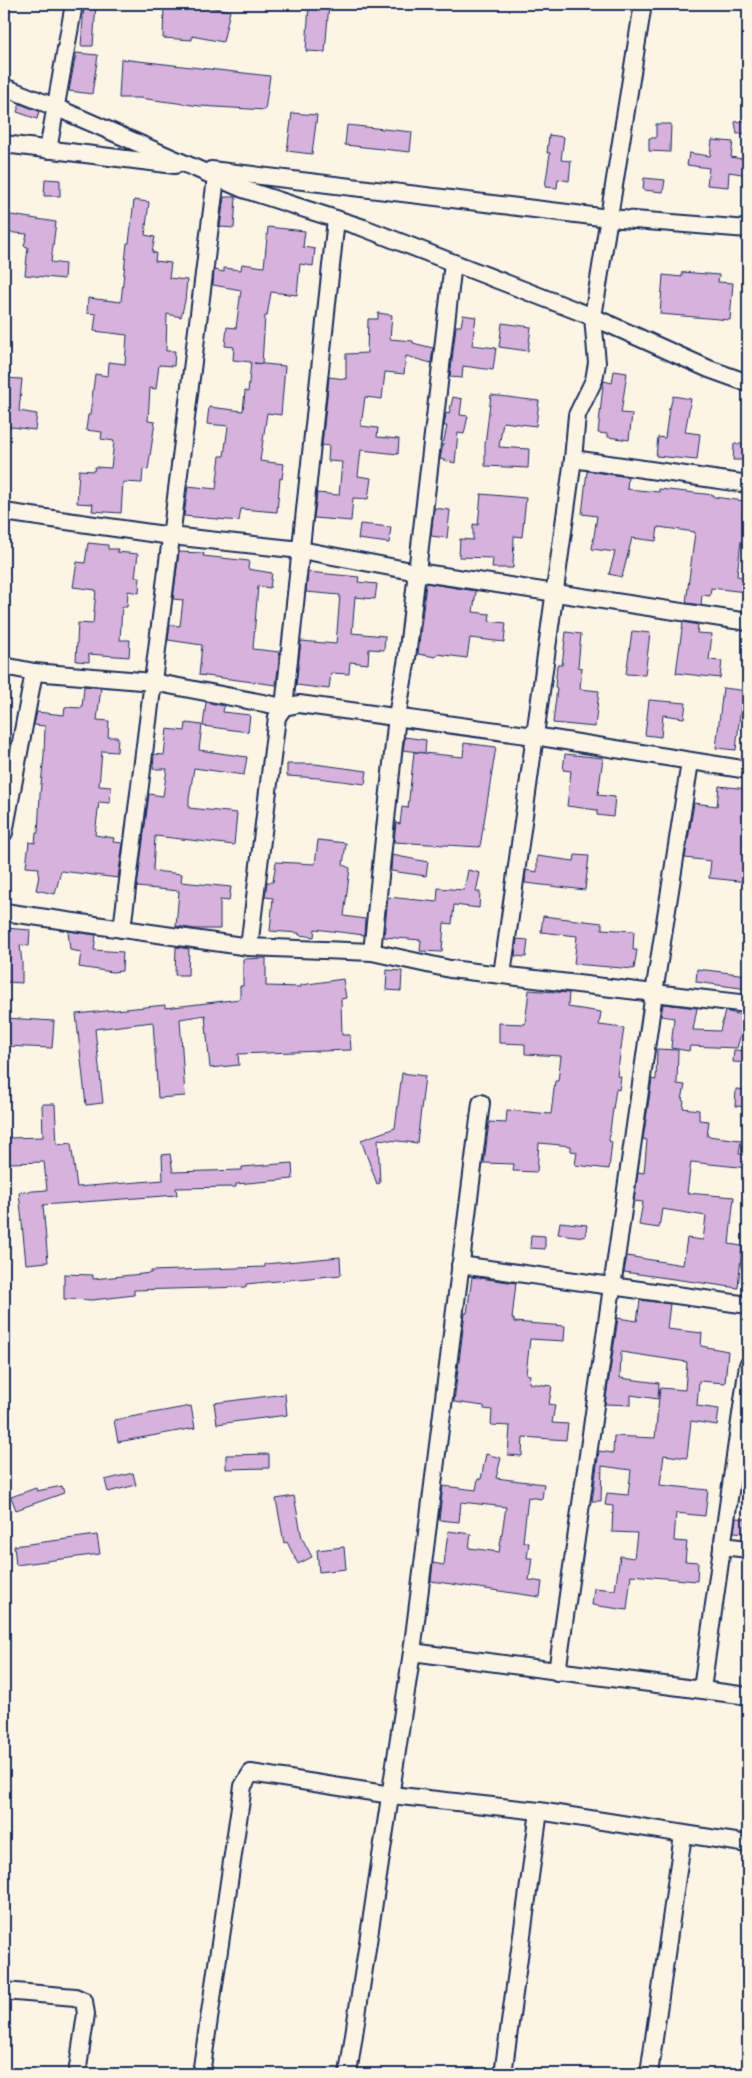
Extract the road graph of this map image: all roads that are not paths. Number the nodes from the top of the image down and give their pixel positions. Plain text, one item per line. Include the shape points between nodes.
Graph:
1 (74, 4) edge
2 (644, 4) edge
3 (4, 87) edge
4 (54, 107) junction
5 (4, 144) edge
6 (48, 150) junction
7 (194, 168) junction
8 (216, 178) junction
9 (609, 218) junction
10 (336, 219) junction
11 (748, 229) edge
12 (453, 263) junction
13 (593, 317) junction
14 (748, 383) edge
15 (573, 459) junction
16 (748, 484) edge
17 (4, 512) edge
18 (171, 536) junction
19 (301, 550) junction
20 (417, 572) junction
21 (554, 593) junction
22 (748, 622) edge
23 (4, 666) edge
24 (34, 672) junction
25 (153, 682) junction
26 (284, 707) junction
27 (397, 716) junction
28 (534, 736) junction
29 (690, 762) junction
30 (748, 770) edge
31 (4, 833) edge
32 (4, 912) edge
33 (122, 929) junction
34 (249, 946) junction
35 (372, 952) junction
36 (502, 975) junction
37 (654, 993) junction
38 (748, 1004) edge
39 (481, 1104) dead end
40 (460, 1265) junction
41 (612, 1285) junction
42 (748, 1305) edge
43 (748, 1365) edge
44 (722, 1546) junction
45 (748, 1549) edge
46 (412, 1652) junction
47 (558, 1672) junction
48 (702, 1689) junction
49 (748, 1696) edge
50 (391, 1795) junction
51 (539, 1811) junction
52 (683, 1835) junction
53 (748, 1844) edge
54 (4, 1991) edge
55 (77, 2074) edge
56 (201, 2074) edge
57 (348, 2074) edge
58 (503, 2074) edge
59 (649, 2074) edge

1 - 4 street
2 - 9 street
3 - 4 street
4 - 6 street
4 - 7 street
5 - 6 street
6 - 7 street
7 - 8 street
7 - 9 street
8 - 10 street
8 - 18 street
9 - 11 street
9 - 13 street
10 - 12 street
10 - 19 street
12 - 13 street
12 - 20 street
13 - 14 street
13 - 15 street via 598,363 594,380 577,416
15 - 16 street
15 - 21 street
17 - 18 street
18 - 19 street
18 - 25 street
19 - 20 street
19 - 26 street
20 - 21 street
20 - 27 street
21 - 22 street
21 - 28 street
23 - 24 street
24 - 25 street
24 - 31 street
25 - 26 street
25 - 33 street
26 - 27 street via 299,704
26 - 34 street via 277,717
27 - 28 street
27 - 35 street
28 - 29 street
28 - 36 street
29 - 30 street
29 - 37 street
32 - 33 street
33 - 34 street
34 - 35 street
35 - 36 street via 450,969
36 - 37 street
37 - 38 street
37 - 41 street
39 - 40 street
40 - 41 street
40 - 46 street
41 - 42 street
41 - 47 street
43 - 44 street
44 - 45 street
44 - 48 street
46 - 47 street
46 - 50 street
47 - 48 street
48 - 49 street
50 - 51 street
50 - 56 street via 250,1773 243,1786
50 - 57 street
51 - 52 street
51 - 58 street
52 - 53 street
52 - 59 street
54 - 55 street via 75,1997 84,2001 86,2014

